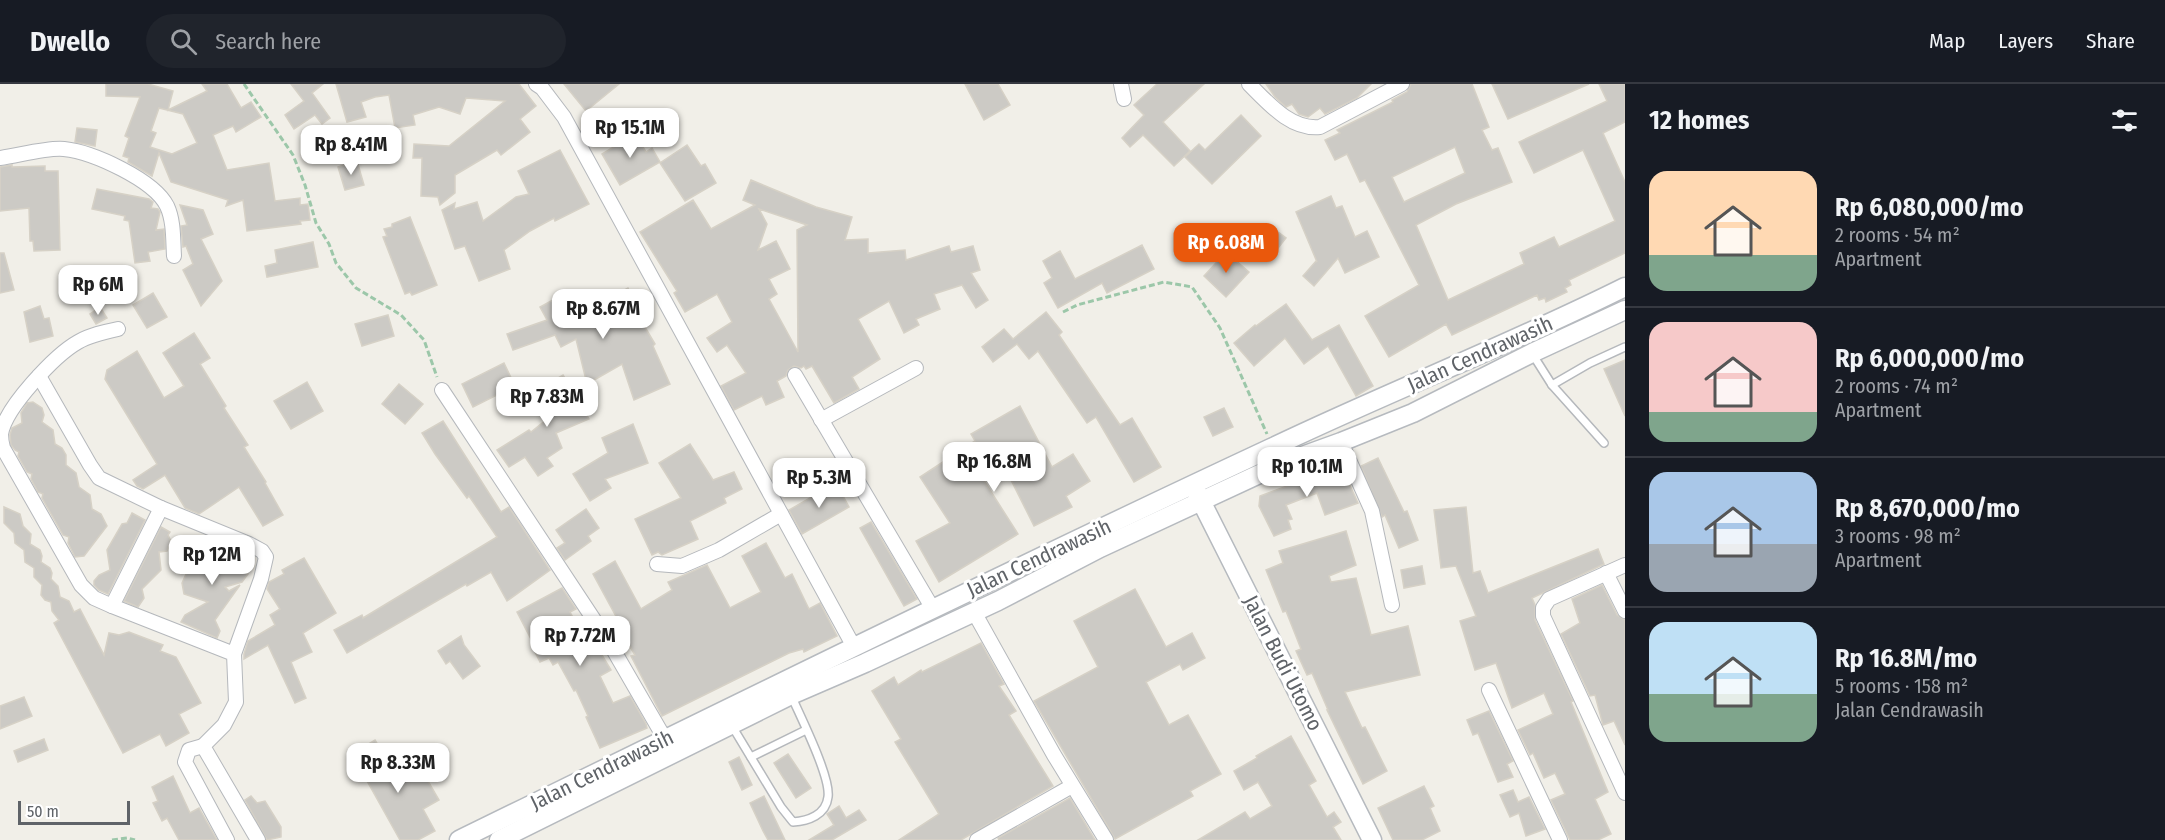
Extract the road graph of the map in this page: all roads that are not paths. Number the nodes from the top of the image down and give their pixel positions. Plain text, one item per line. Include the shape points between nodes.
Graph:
1 (536, 84) edge
2 (1120, 84) edge
3 (1249, 84) edge
4 (1402, 84) edge
5 (1124, 99) dead end
6 (0, 159) edge
7 (174, 256) dead end
8 (1625, 286) edge
9 (1600, 299) junction
10 (1625, 310) edge
11 (1607, 319) junction
12 (118, 329) dead end
13 (1625, 347) edge
14 (1532, 353) junction
15 (916, 368) dead end
16 (795, 375) dead end
17 (39, 376) junction
18 (1552, 385) junction
19 (442, 390) road end
20 (821, 420) junction
21 (1341, 442) junction
22 (1604, 443) dead end
23 (1194, 485) junction
24 (1202, 502) junction
25 (161, 508) junction
26 (781, 514) junction
27 (657, 564) dead end
28 (1625, 565) edge
29 (1606, 573) junction
30 (1392, 605) dead end
31 (112, 606) junction
32 (933, 609) junction
33 (1625, 611) edge
34 (974, 612) junction
35 (854, 647) junction
36 (234, 654) junction
37 (1489, 690) dead end
38 (791, 695) junction
39 (728, 717) junction
40 (806, 730) junction
41 (665, 739) junction
42 (202, 746) junction
43 (751, 757) junction
44 (1072, 786) junction
45 (1625, 793) edge
46 (993, 836) edge
47 (227, 840) edge
48 (258, 840) edge
49 (459, 840) edge
50 (499, 840) edge
51 (977, 840) edge
52 (1106, 840) edge
53 (1372, 840) edge
54 (1560, 840) edge

1 - 26 street via 564,117
2 - 5 street
3 - 4 street via 1302,128 1320,127
6 - 7 street via 62,149 111,163 157,191 171,219
8 - 9 main road, Jalan Cendrawasih
9 - 11 main road
9 - 23 main road, Jalan Cendrawasih
10 - 11 main road, Jalan Cendrawasih
11 - 14 main road, Jalan Cendrawasih
12 - 17 street via 77,342
13 - 18 lane
14 - 18 lane
14 - 21 main road, Jalan Cendrawasih via 1413,412
15 - 20 street
16 - 20 street
17 - 25 street via 99,478
17 - 31 street via 8,419 1,441 81,585
18 - 22 lane
19 - 41 street via 610,644
20 - 32 street
21 - 24 main road, Jalan Cendrawasih via 1282,463
21 - 30 street via 1372,511
23 - 24 main road, Jalan Budi Utomo
23 - 32 main road, Jalan Cendrawasih
24 - 34 main road, Jalan Cendrawasih
24 - 53 main road, Jalan Budi Utomo
25 - 31 street
25 - 36 street via 249,544 264,554 261,579
26 - 27 street via 720,550 682,566
26 - 35 street
28 - 29 street
29 - 33 street
29 - 45 street via 1549,599 1543,616
31 - 36 street
32 - 35 main road, Jalan Cendrawasih
34 - 38 main road, Jalan Cendrawasih
34 - 44 street
35 - 39 main road, Jalan Cendrawasih
36 - 42 street via 236,702 224,725
37 - 54 street
38 - 39 main road, Jalan Cendrawasih
38 - 40 lane
39 - 41 main road, Jalan Cendrawasih
39 - 43 lane
39 - 50 main road, Jalan Cendrawasih
40 - 43 lane
40 - 43 lane via 826,777 828,798 820,812 808,821 793,822
41 - 49 main road, Jalan Cendrawasih
42 - 47 street via 189,750 185,762
42 - 48 street
44 - 46 street
44 - 52 street
46 - 51 street

